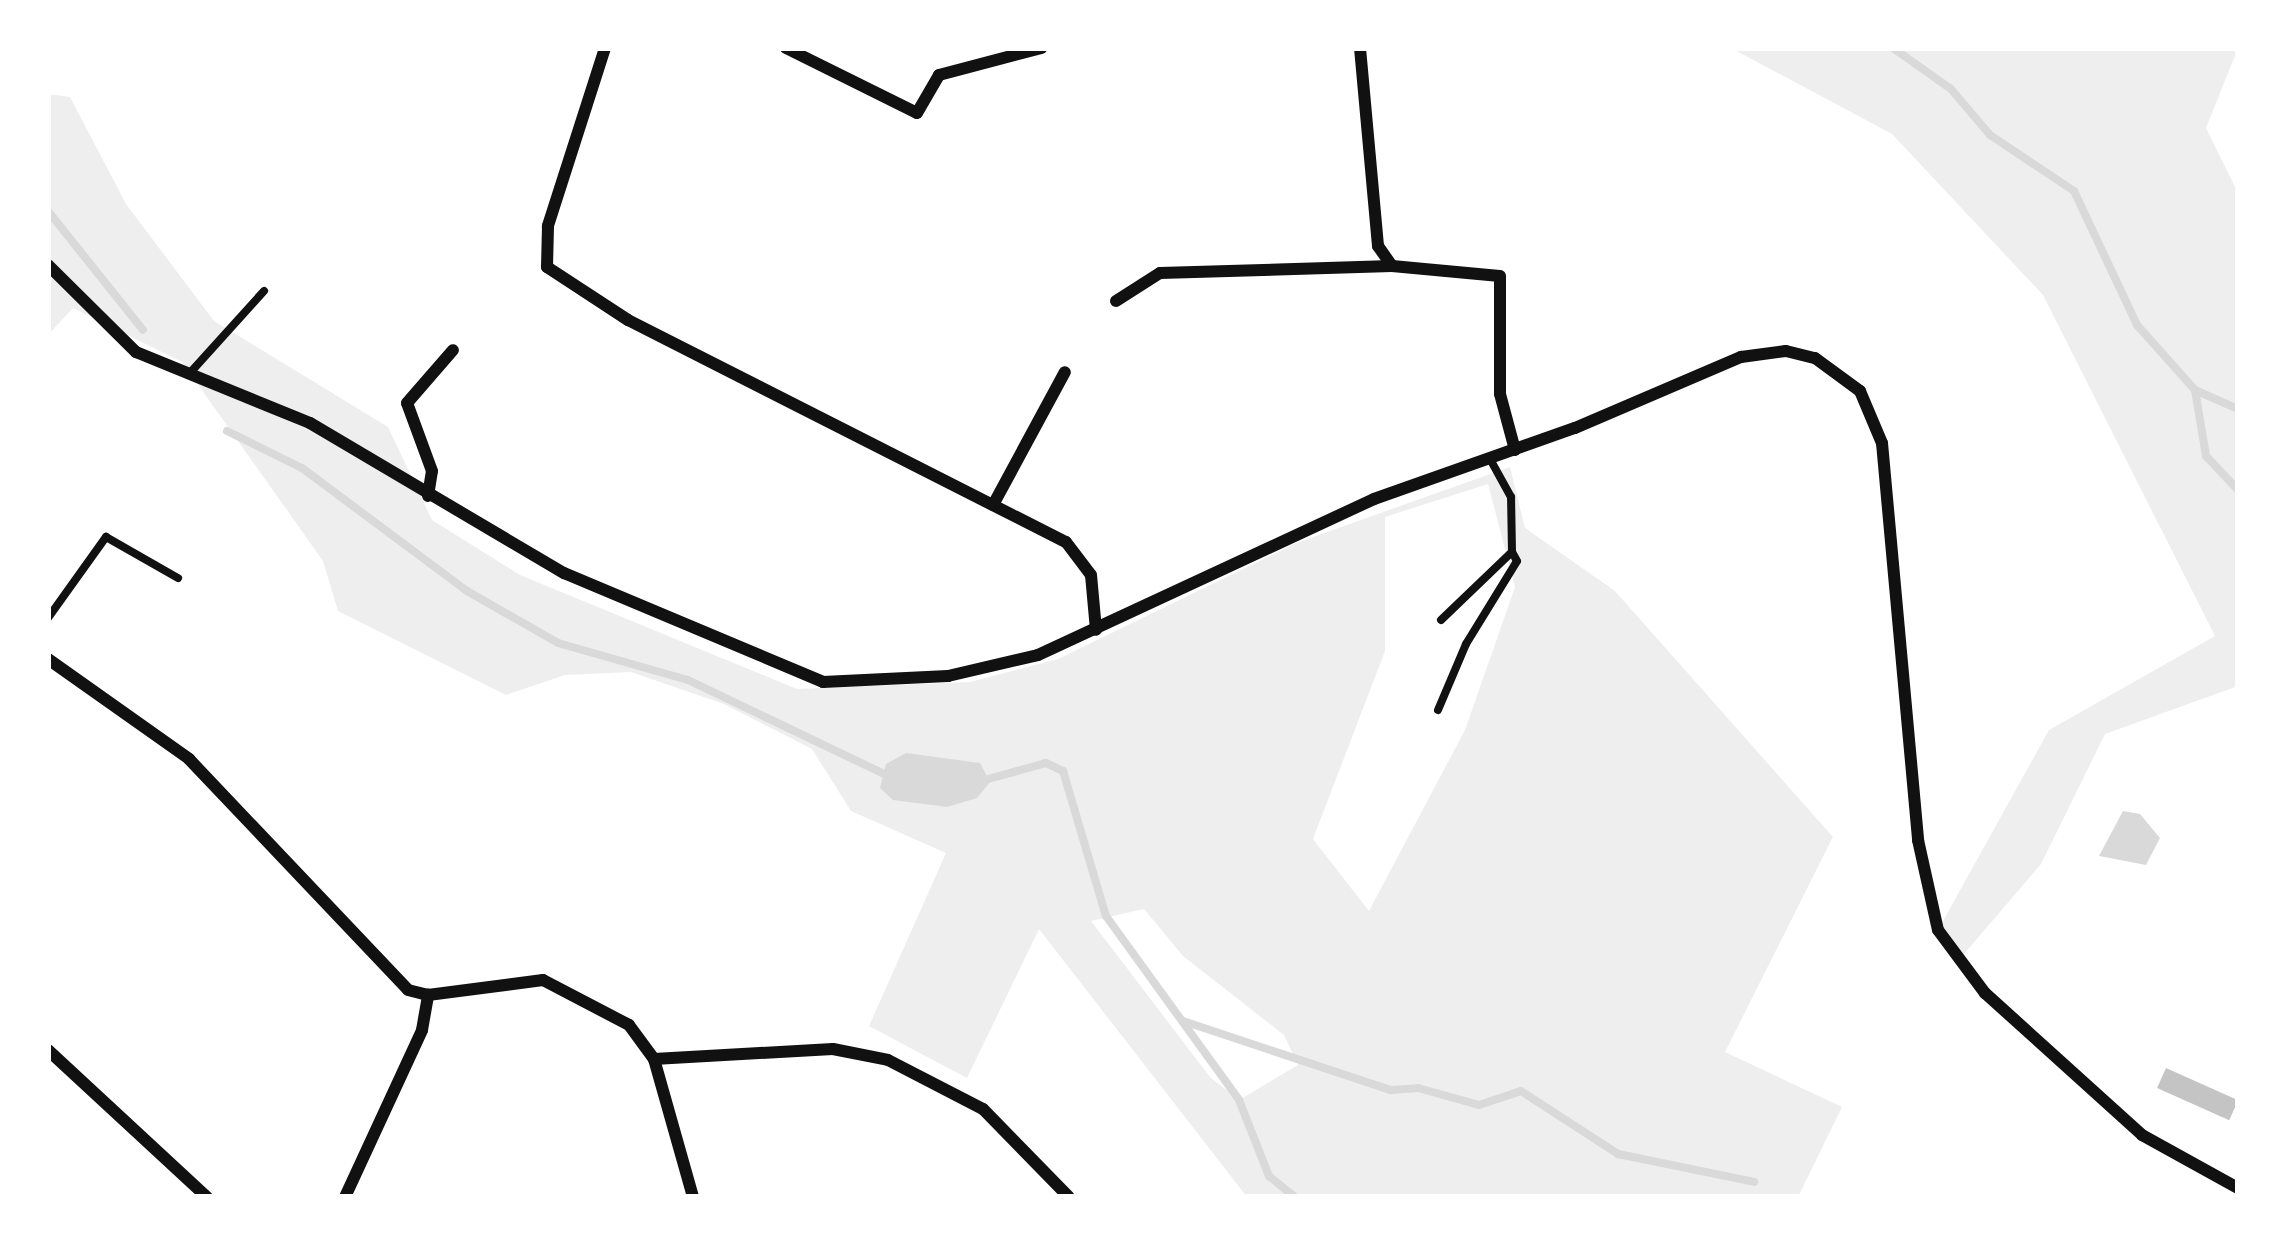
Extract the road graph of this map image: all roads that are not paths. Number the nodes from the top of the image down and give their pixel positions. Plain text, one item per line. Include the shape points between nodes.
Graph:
1 (604, 48) edge
2 (786, 48) edge
3 (1041, 48) edge
4 (1360, 48) edge
5 (48, 265) edge
6 (1392, 266) junction
7 (264, 291) dead end
8 (1116, 301) dead end
9 (452, 350) dead end
10 (1065, 372) dead end
11 (189, 374) junction
12 (1514, 450) junction
13 (1490, 459) junction
14 (428, 496) junction
15 (993, 506) junction
16 (1512, 552) junction
17 (178, 578) dead end
18 (48, 618) edge
19 (1441, 620) dead end
20 (1096, 630) junction
21 (48, 658) edge
22 (1438, 710) dead end
23 (428, 995) junction
24 (48, 1050) edge
25 (654, 1059) junction
26 (2238, 1188) edge
27 (207, 1197) edge
28 (345, 1197) edge
29 (693, 1197) edge
30 (1069, 1197) edge

1 - 15 street via 548,226 547,267 628,320
2 - 3 street via 917,113 938,75
4 - 6 street via 1378,246
5 - 11 street via 136,352
6 - 8 street via 1160,273
6 - 12 street via 1504,280 1500,394
7 - 11 lane
9 - 14 street via 406,404 431,471
10 - 15 street
11 - 14 street via 310,423
12 - 13 street
12 - 26 street via 1756,353 1802,354 1850,380 1882,443 1918,840 1938,930 1985,993 2142,1135
13 - 16 lane via 1510,497
13 - 20 street via 1347,510
14 - 20 street via 564,573 810,681 965,674
15 - 20 street via 1077,551 1097,594
16 - 19 lane
16 - 22 lane via 1517,561 1466,644
17 - 18 lane via 106,537
21 - 23 street via 164,737 388,973
23 - 25 street via 554,983 619,1017
23 - 28 street via 422,1030
24 - 27 street
25 - 29 street
25 - 30 street via 832,1049 888,1060 982,1109

